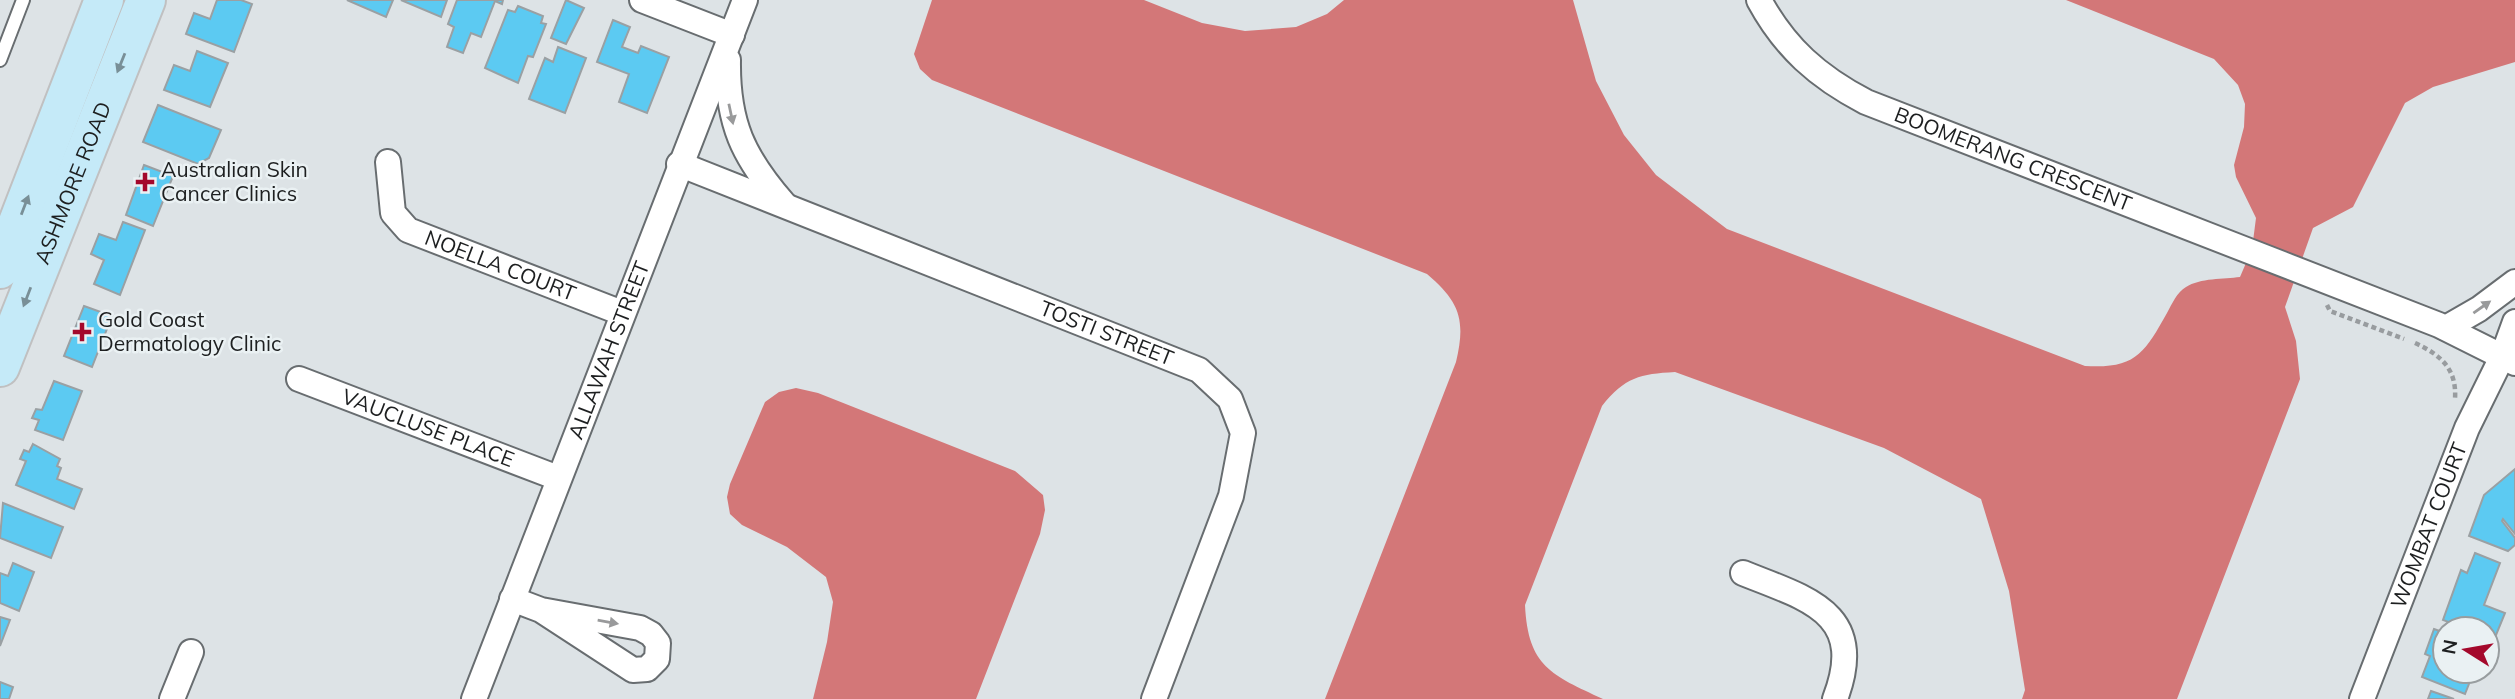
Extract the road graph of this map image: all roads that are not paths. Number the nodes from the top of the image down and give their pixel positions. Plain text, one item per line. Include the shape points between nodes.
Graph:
1 (23, 0) edge
2 (104, 0) edge
3 (146, 0) edge
4 (642, 0) edge
5 (745, 0) edge
6 (1759, 0) edge
7 (730, 40) junction
8 (0, 60) edge
9 (388, 162) dead end
10 (680, 164) junction
11 (786, 205) junction
12 (0, 269) edge
13 (2515, 282) edge
14 (622, 313) junction
15 (2515, 322) edge
16 (2446, 328) junction
17 (2509, 359) edge
18 (0, 367) edge
19 (299, 379) dead end
20 (558, 478) junction
21 (1743, 573) dead end
22 (512, 598) junction
23 (541, 610) dead end
24 (191, 652) dead end
25 (172, 699) edge
26 (474, 699) edge
27 (1154, 699) edge
28 (1835, 699) edge
29 (2362, 699) edge

1 - 8 lane
12 -> 2 main road, ASHMORE ROAD
3 -> 18 main road, ASHMORE ROAD
4 - 7 street
5 - 7 street, ALLAWAH STREET
6 - 16 street, BOOMERANG CRESCENT via 1776,31 1801,59 1843,90
7 - 10 street, ALLAWAH STREET
7 -> 11 street via 728,97 738,138
9 - 14 street, NOELLA COURT via 393,213 408,230
10 - 11 street, TOSTI STREET
10 - 14 street, ALLAWAH STREET
11 - 27 street, TOSTI STREET via 1199,370 1230,399 1243,433 1231,496
16 -> 13 street
14 - 20 street, ALLAWAH STREET
15 - 17 street, WOMBAT COURT
16 - 17 street, BOOMERANG CRESCENT
17 - 29 street, WOMBAT COURT via 2467,428
19 - 20 street, VAUCLUSE PLACE
20 - 22 street, ALLAWAH STREET
21 - 28 street via 1812,601 1834,618 1842,633 1845,656
22 - 23 street
22 - 26 street, ALLAWAH STREET
24 - 25 street

